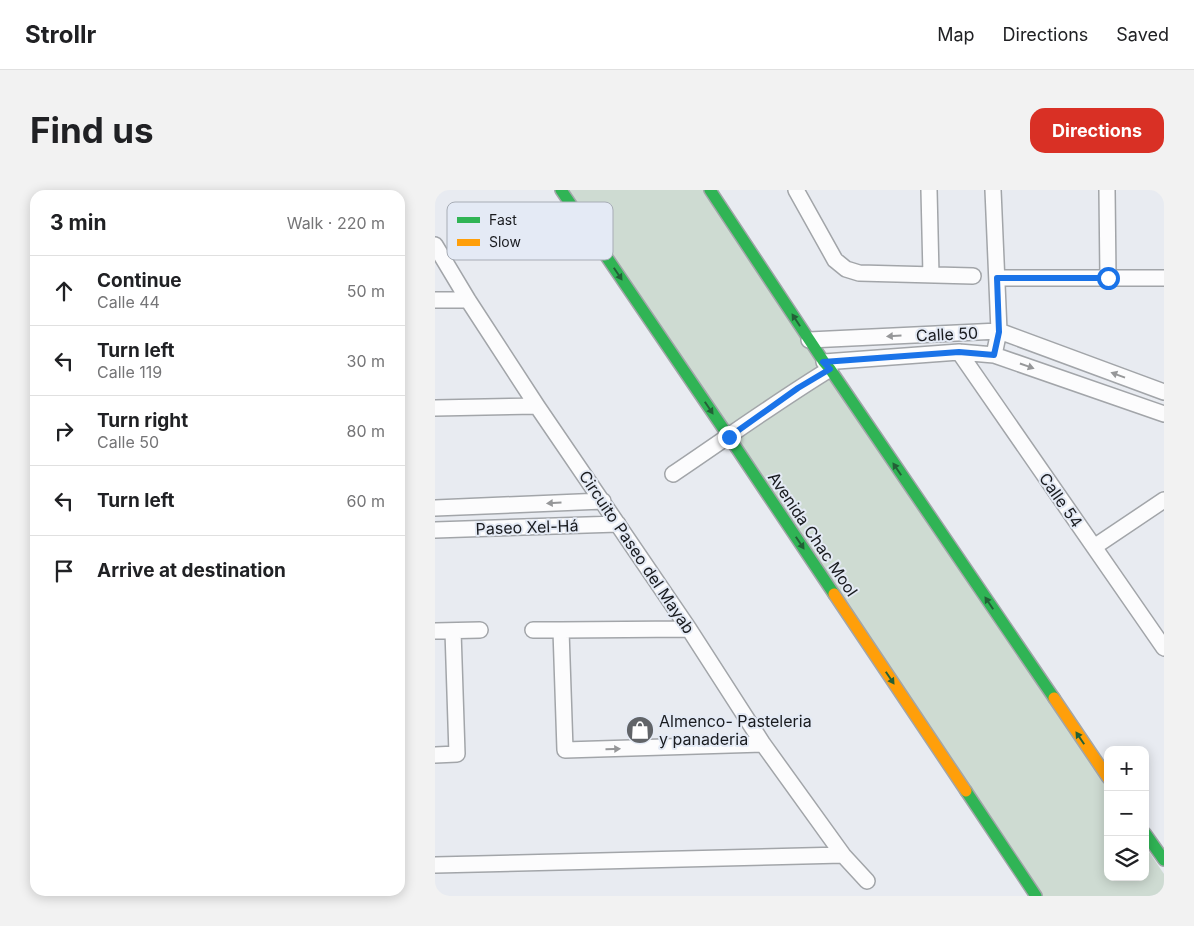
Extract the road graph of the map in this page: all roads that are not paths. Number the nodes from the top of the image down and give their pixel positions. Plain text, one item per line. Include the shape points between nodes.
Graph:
1 (561, 190) edge
2 (710, 190) edge
3 (796, 190) edge
4 (929, 190) edge
5 (993, 190) edge
6 (1107, 190) edge
7 (569, 202) edge
8 (435, 245) edge
9 (609, 260) edge
10 (931, 275) junction
11 (973, 276) dead end
12 (997, 278) junction
13 (1108, 278) junction
14 (1164, 278) edge
15 (435, 300) edge
16 (468, 300) junction
17 (999, 332) junction
18 (809, 340) junction
19 (959, 352) junction
20 (994, 355) junction
21 (827, 366) junction
22 (1164, 392) edge
23 (537, 406) junction
24 (435, 408) edge
25 (1164, 414) edge
26 (729, 437) junction
27 (673, 474) dead end
28 (1164, 500) edge
29 (603, 501) junction
30 (435, 508) edge
31 (618, 524) junction
32 (435, 530) edge
33 (1093, 547) junction
34 (689, 629) junction
35 (480, 630) dead end
36 (533, 630) dead end
37 (561, 630) junction
38 (435, 631) edge
39 (453, 631) junction
40 (1164, 648) edge
41 (763, 744) junction
42 (435, 755) edge
43 (1104, 772) edge
44 (1147, 836) edge
45 (843, 855) junction
46 (1164, 860) edge
47 (435, 865) edge
48 (867, 881) dead end
49 (1036, 896) edge

1 -> 7 main road, Avenida Chac Mool
18 -> 2 main road
3 - 10 street via 835,260 846,269 859,273
4 - 10 street
5 - 12 street
6 - 13 street
8 - 16 street, Circuito Paseo del Mayab
9 -> 26 main road, Avenida Chac Mool
10 - 11 street
12 - 13 street
12 - 17 street
13 - 14 street
15 - 16 street
16 - 23 street, Circuito Paseo del Mayab
17 -> 18 street, Calle 50
17 - 20 street
22 -> 17 street, Calle 50
18 - 21 main road
19 - 20 street, Calle 50
19 - 21 street, Calle 50
19 - 33 street, Calle 54
20 -> 25 street, Calle 50
21 - 26 street
43 -> 21 main road
23 - 24 street
23 - 29 street, Circuito Paseo del Mayab
26 - 27 street
26 -> 49 main road, Avenida Chac Mool
28 - 33 street
29 -> 30 street, Paseo Xel-Há
29 - 31 street, Circuito Paseo del Mayab
31 - 32 street, Paseo Xel-Há
31 - 34 street, Circuito Paseo del Mayab
33 - 40 street, Calle 54
34 - 37 street
34 - 41 street, Circuito Paseo del Mayab
35 - 39 street
36 - 37 street
37 -> 41 street via 565,750
38 - 39 street
39 - 42 street via 457,754
41 - 45 street, Circuito Paseo del Mayab
44 - 46 main road
45 - 47 street
45 - 48 street, Circuito Paseo del Mayab

